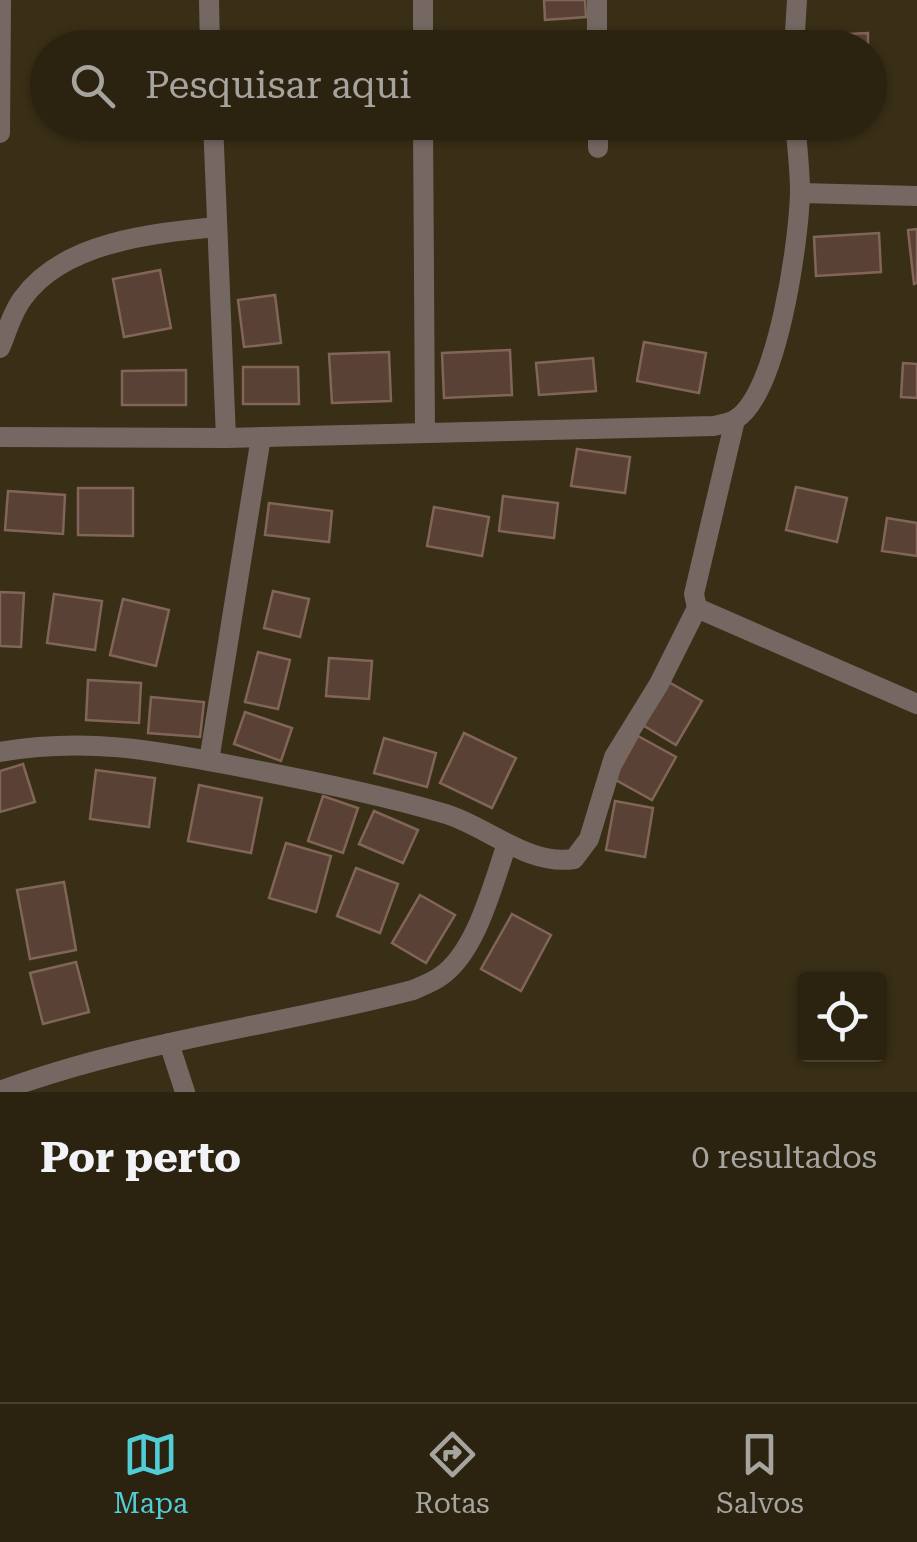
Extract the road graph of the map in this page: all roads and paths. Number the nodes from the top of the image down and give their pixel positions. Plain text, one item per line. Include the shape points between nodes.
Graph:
1 (2, 0) edge
2 (209, 0) edge
3 (423, 0) edge
4 (597, 0) edge
5 (797, 0) edge
6 (210, 30) edge
7 (423, 30) edge
8 (597, 30) edge
9 (795, 30) edge
10 (0, 134) edge
11 (214, 140) edge
12 (423, 140) edge
13 (598, 140) edge
14 (796, 140) edge
15 (598, 148) dead end
16 (800, 193) junction
17 (917, 196) edge
18 (216, 227) junction
19 (0, 348) edge
20 (735, 420) junction
21 (425, 432) junction
22 (262, 436) junction
23 (0, 437) edge
24 (226, 438) junction
25 (696, 608) junction
26 (917, 704) edge
27 (0, 752) edge
28 (209, 761) junction
29 (508, 844) junction
30 (169, 1043) junction
31 (0, 1090) edge
32 (185, 1092) edge

1 - 10 street
2 - 6 street
3 - 7 street
4 - 8 street
5 - 9 street
11 - 18 street
12 - 21 street
13 - 15 street
14 - 16 street
16 - 17 street
16 - 20 street via 786,305 758,390
18 - 19 street via 94,250 59,265 20,301
18 - 24 street
20 - 21 street via 714,426
20 - 25 street
21 - 22 street
22 - 24 street
22 - 28 street
23 - 24 street
25 - 26 street
25 - 29 street via 614,757 581,854 562,860
27 - 28 street via 113,745
28 - 29 street via 449,815
29 - 30 street via 476,930 442,976 365,1003
30 - 31 street
30 - 32 street

